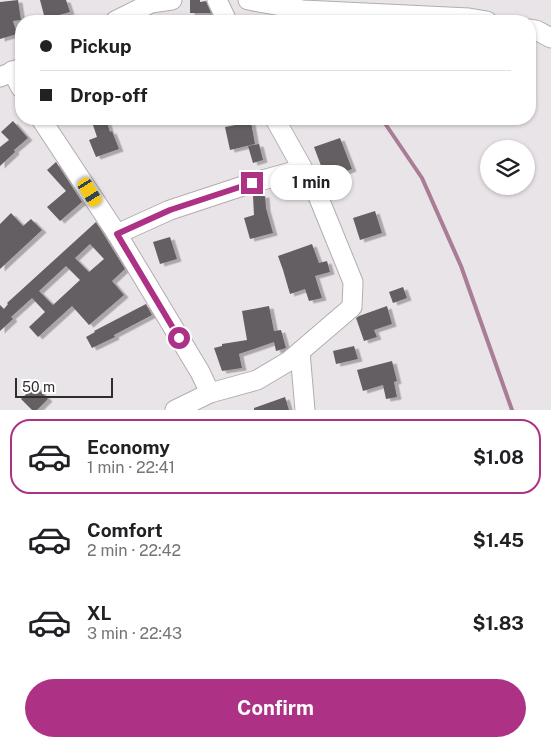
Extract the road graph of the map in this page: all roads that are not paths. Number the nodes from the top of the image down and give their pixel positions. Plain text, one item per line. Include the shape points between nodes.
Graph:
1 (172, 0) edge
2 (217, 0) edge
3 (248, 0) edge
4 (128, 15) edge
5 (224, 15) edge
6 (407, 15) edge
7 (536, 30) edge
8 (551, 38) edge
9 (45, 125) edge
10 (278, 125) edge
11 (302, 169) junction
12 (117, 234) junction
13 (300, 352) junction
14 (210, 393) junction
15 (175, 410) edge
16 (305, 410) edge

1 - 4 street via 151,4
2 - 5 street
3 - 6 street via 303,10
7 - 8 street
9 - 12 street
10 - 11 street
11 - 12 street via 170,210
11 - 13 street via 318,196 353,282 352,307
12 - 14 street
13 - 14 street via 257,380
13 - 16 street
14 - 15 street

